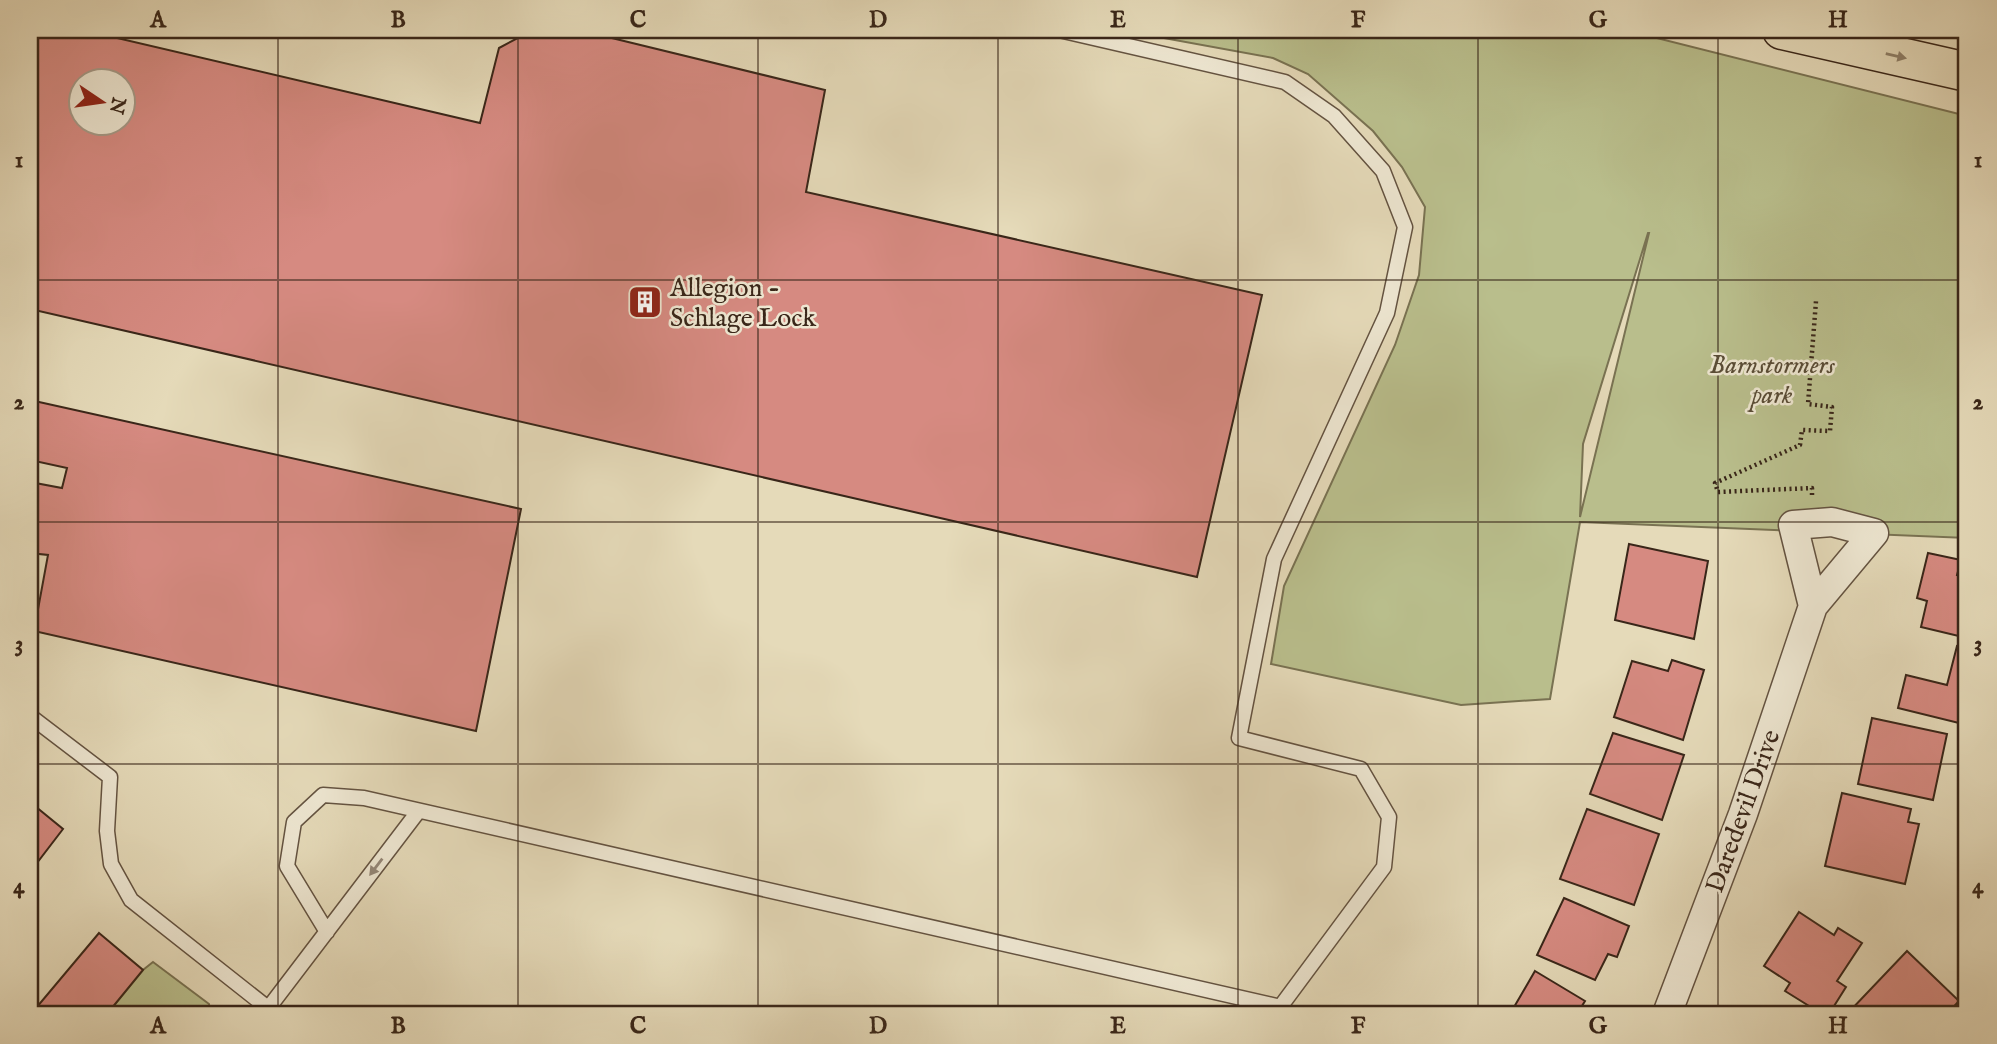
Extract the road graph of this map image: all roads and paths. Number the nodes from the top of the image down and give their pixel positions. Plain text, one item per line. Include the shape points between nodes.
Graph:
1 (1059, 30) edge
2 (1782, 30) edge
3 (1967, 72) edge
4 (1816, 301) dead end
5 (1812, 500) dead end
6 (1813, 606) dead end
7 (30, 716) edge
8 (417, 813) junction
9 (327, 932) junction
10 (1278, 1011) edge
11 (266, 1012) edge
12 (1667, 1014) edge

1 - 10 lane via 1285,82 1334,116 1382,171 1405,227 1387,313 1273,559 1238,738 1361,769 1389,817 1384,867
2 -> 3 main road
4 - 5 path via 1808,404 1832,407 1830,431 1802,430 1800,445 1716,483 1718,492 1812,488
6 - 12 street, Daredevil Drive via 1743,814
7 - 11 lane via 110,777 107,831 111,864 131,900
8 -> 9 lane
8 - 9 lane via 364,798 323,795 295,822 287,866
8 - 10 lane
9 - 11 lane

